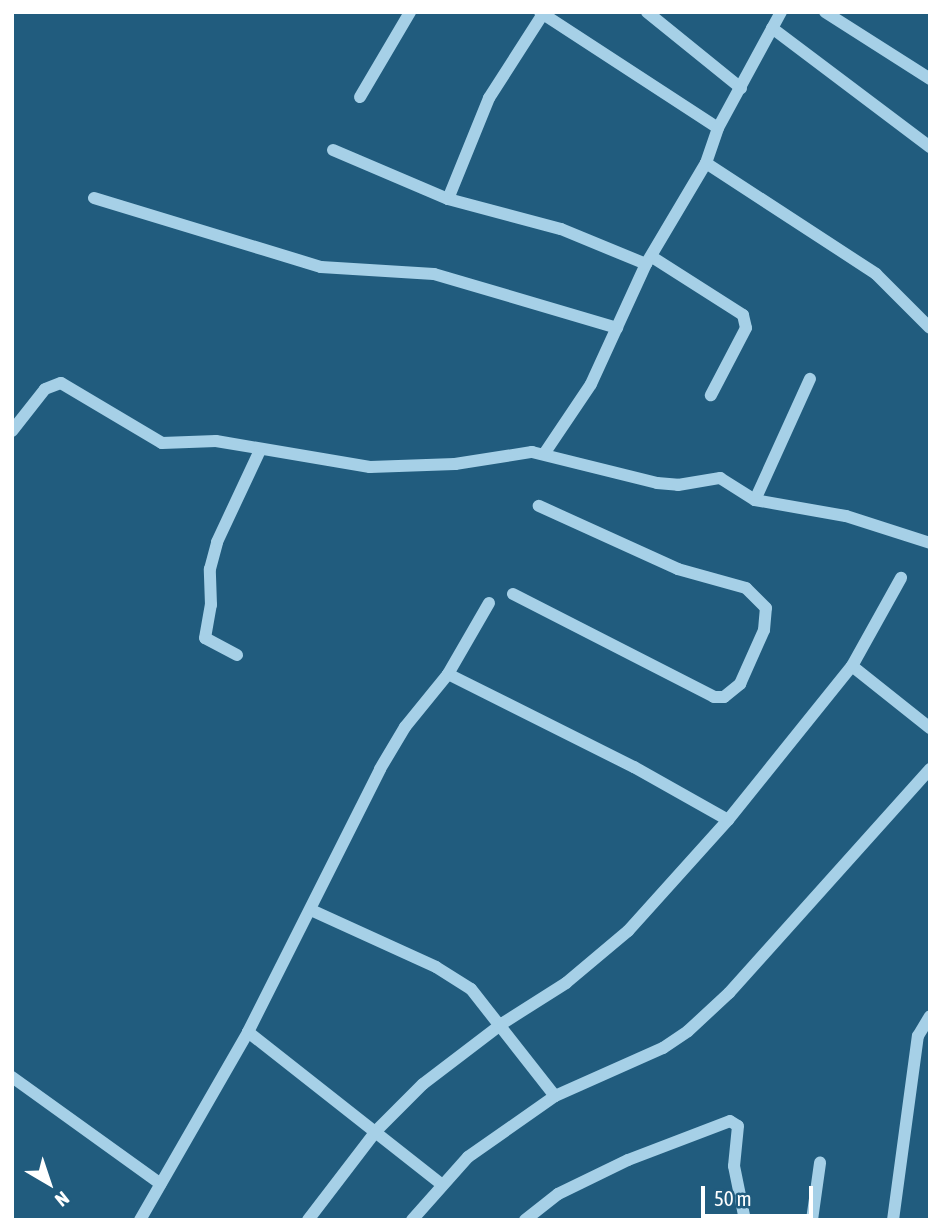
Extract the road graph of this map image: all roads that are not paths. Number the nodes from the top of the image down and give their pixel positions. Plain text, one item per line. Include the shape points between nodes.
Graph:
1 (410, 12) edge
2 (647, 12) edge
3 (781, 12) edge
4 (825, 12) edge
5 (541, 13) edge
6 (772, 29) junction
7 (930, 79) edge
8 (741, 88) junction
9 (360, 97) dead end
10 (718, 128) junction
11 (930, 147) edge
12 (332, 150) dead end
13 (706, 163) junction
14 (94, 198) dead end
15 (448, 199) junction
16 (649, 260) junction
17 (617, 328) junction
18 (930, 328) edge
19 (810, 379) dead end
20 (711, 396) dead end
21 (12, 431) edge
22 (260, 450) junction
23 (544, 454) junction
24 (755, 499) junction
25 (539, 506) dead end
26 (930, 542) edge
27 (901, 578) dead end
28 (513, 594) dead end
29 (489, 603) dead end
30 (237, 655) dead end
31 (852, 666) junction
32 (448, 674) junction
33 (930, 728) edge
34 (930, 769) edge
35 (729, 820) junction
36 (311, 910) junction
37 (930, 1016) edge
38 (503, 1023) junction
39 (248, 1032) junction
40 (12, 1077) edge
41 (555, 1096) junction
42 (376, 1131) junction
43 (820, 1163) dead end
44 (161, 1184) junction
45 (440, 1184) junction
46 (140, 1220) edge
47 (308, 1220) edge
48 (412, 1220) edge
49 (525, 1220) edge
50 (745, 1220) edge
51 (812, 1220) edge
52 (893, 1220) edge

1 - 9 street
2 - 8 street
3 - 6 street
4 - 7 street
5 - 10 street
5 - 15 street via 489,98
6 - 8 street
6 - 11 street
8 - 10 street
10 - 13 street
12 - 15 street
13 - 16 street
13 - 18 street via 876,274
14 - 17 street via 321,267 434,274
15 - 16 street via 561,229
16 - 17 street
16 - 20 street via 743,316 746,328
17 - 23 street via 591,384
19 - 24 street
21 - 22 street via 45,389 61,383 162,443 216,442
22 - 23 street via 370,467
22 - 30 street via 217,542 210,569 211,605 205,638
23 - 24 street via 657,483 720,478
24 - 26 street via 846,516
25 - 28 street via 678,569 746,588 766,608 764,630 740,684 723,697 714,697
27 - 31 street
29 - 32 street
31 - 33 street
31 - 35 street
32 - 35 street
32 - 36 street via 405,727 380,769
34 - 41 street via 729,993 688,1031 663,1048
35 - 38 street via 628,931 566,983
36 - 38 street via 436,967 471,989
36 - 39 street
37 - 52 street via 918,1036
38 - 41 street
38 - 42 street via 423,1084
39 - 42 street
39 - 44 street
40 - 44 street
41 - 45 street via 468,1157
42 - 45 street
42 - 47 street
43 - 51 street
44 - 46 street
45 - 48 street
49 - 50 street via 558,1194 628,1160 730,1121 738,1126 734,1166

